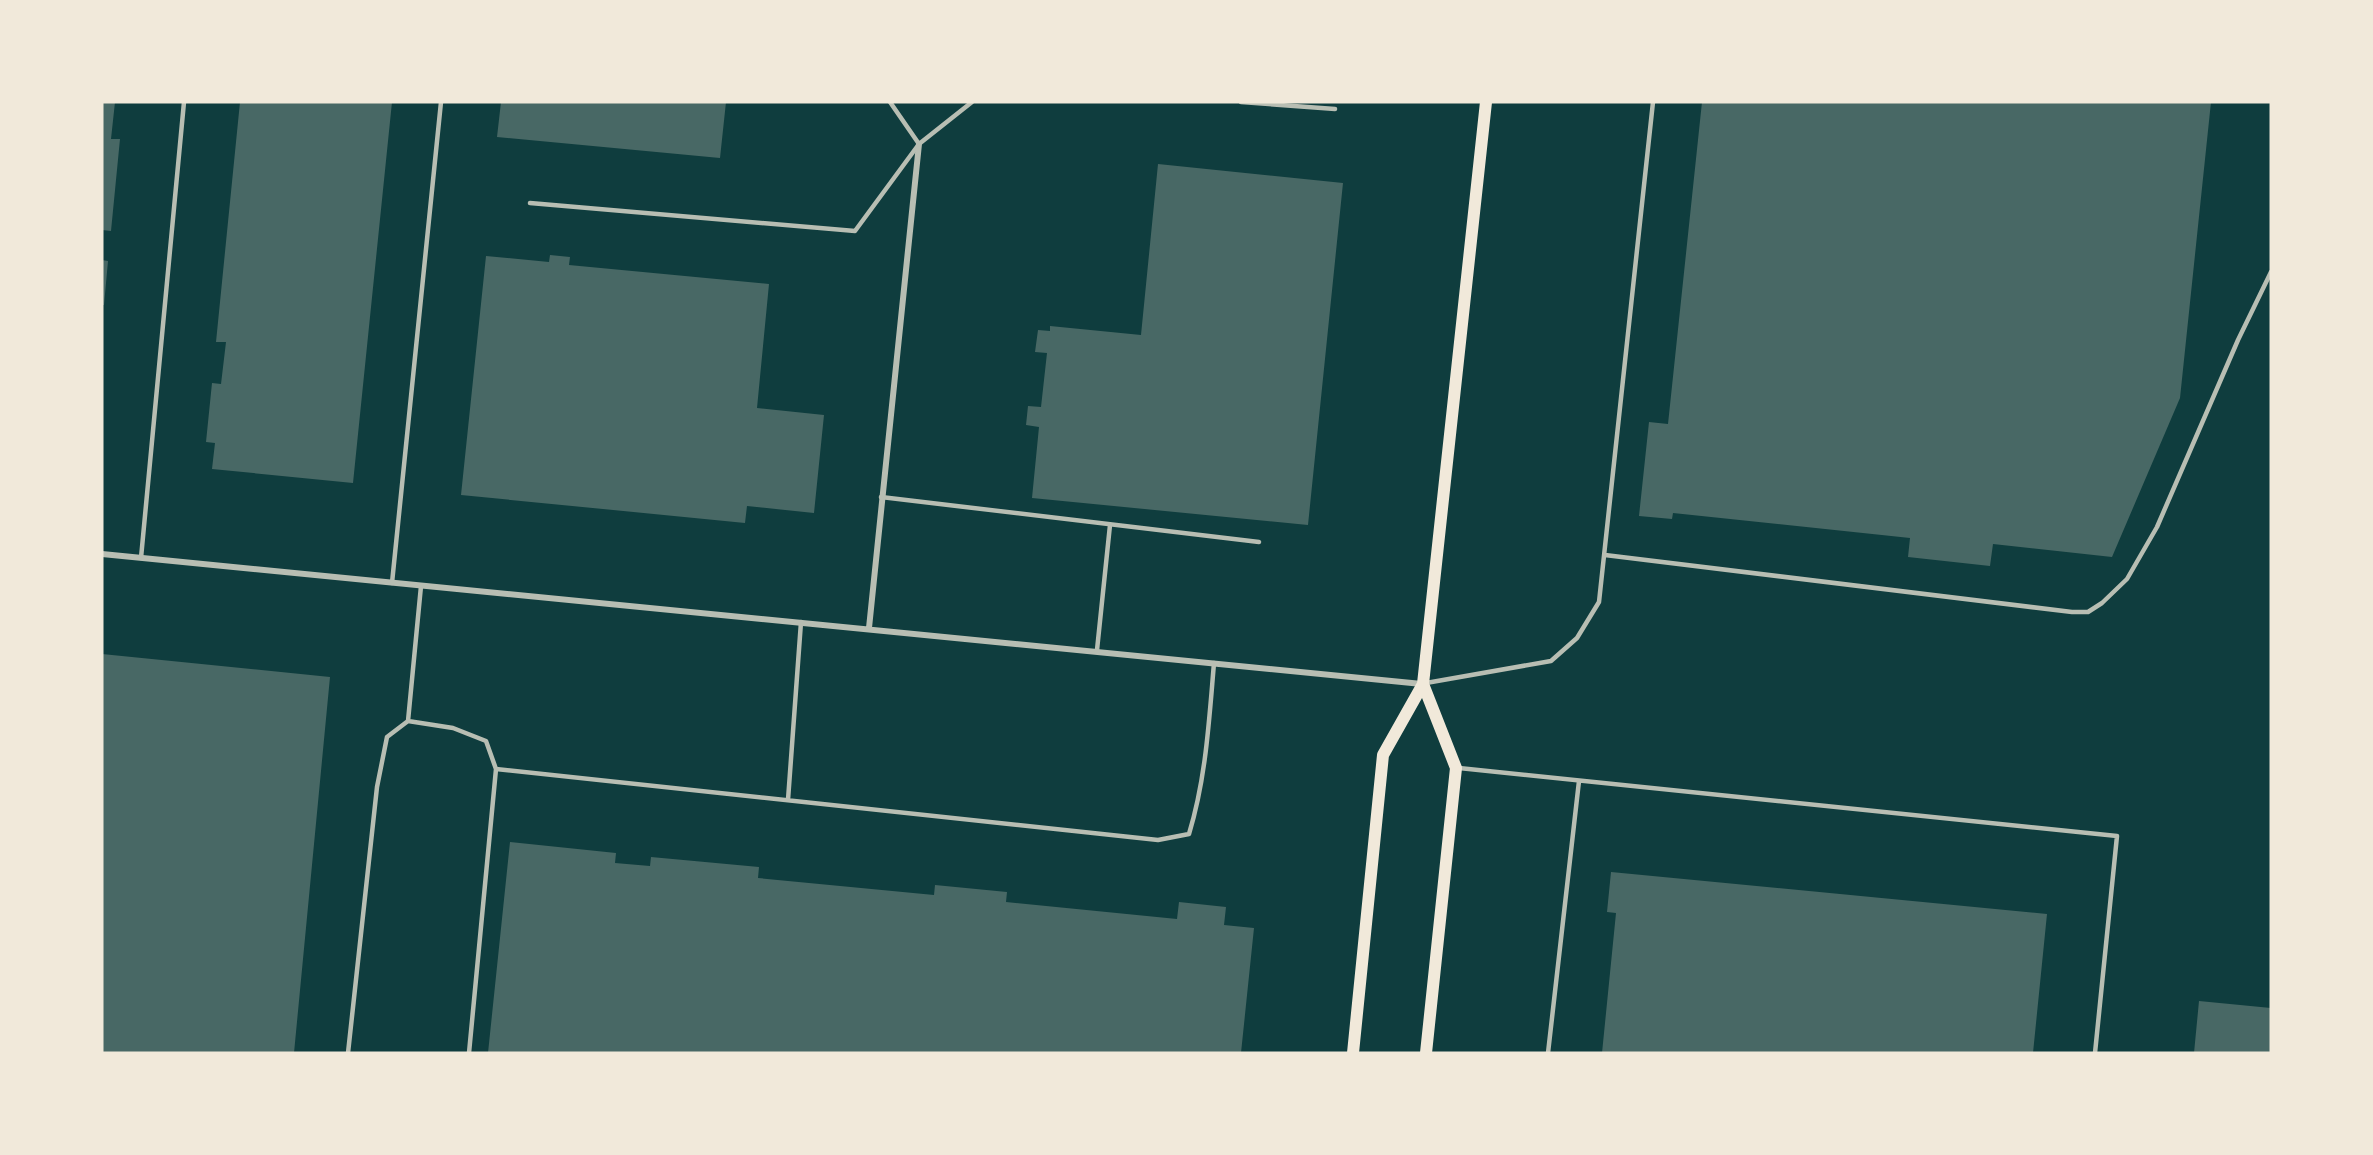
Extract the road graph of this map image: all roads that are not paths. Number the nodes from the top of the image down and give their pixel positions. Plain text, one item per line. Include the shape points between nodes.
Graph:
1 (184, 102) edge
2 (441, 102) edge
3 (890, 102) edge
4 (972, 102) edge
5 (1241, 102) edge
6 (1486, 102) edge
7 (1653, 102) edge
8 (1335, 109) dead end
9 (919, 144) junction
10 (530, 203) dead end
11 (2271, 272) edge
12 (881, 497) junction
13 (1110, 525) junction
14 (1259, 542) dead end
15 (102, 554) edge
16 (1605, 555) junction
17 (141, 558) junction
18 (392, 583) junction
19 (422, 586) junction
20 (801, 622) junction
21 (869, 628) junction
22 (1097, 650) junction
23 (1214, 663) junction
24 (1423, 684) junction
25 (408, 721) junction
26 (1456, 768) junction
27 (496, 769) junction
28 (1579, 781) junction
29 (788, 800) junction
30 (348, 1053) edge
31 (469, 1053) edge
32 (1353, 1053) edge
33 (1426, 1053) edge
34 (1548, 1053) edge
35 (2095, 1053) edge

1 - 17 lane
2 - 18 lane
3 - 9 lane
4 - 9 lane
5 - 8 lane
6 - 24 main road
7 - 16 lane
9 - 10 lane via 855,231
9 - 12 street
11 - 16 lane via 2157,527 2127,579 2088,612
12 - 13 lane
12 - 21 street
13 - 14 lane
13 - 22 lane
15 - 17 street
16 - 24 lane via 1599,602 1577,638 1551,661
17 - 18 street
18 - 19 street
19 - 20 street
19 - 25 lane
20 - 21 street
20 - 29 lane
21 - 22 street
22 - 23 street
23 - 24 street
23 - 29 lane via 1199,800 1189,834 1158,840
24 - 26 main road
24 - 32 main road via 1383,755
25 - 27 lane via 453,728 486,741
25 - 30 lane via 387,737 377,787
26 - 28 lane
26 - 33 main road
27 - 29 lane
27 - 31 lane
28 - 34 lane
28 - 35 lane via 2118,836

